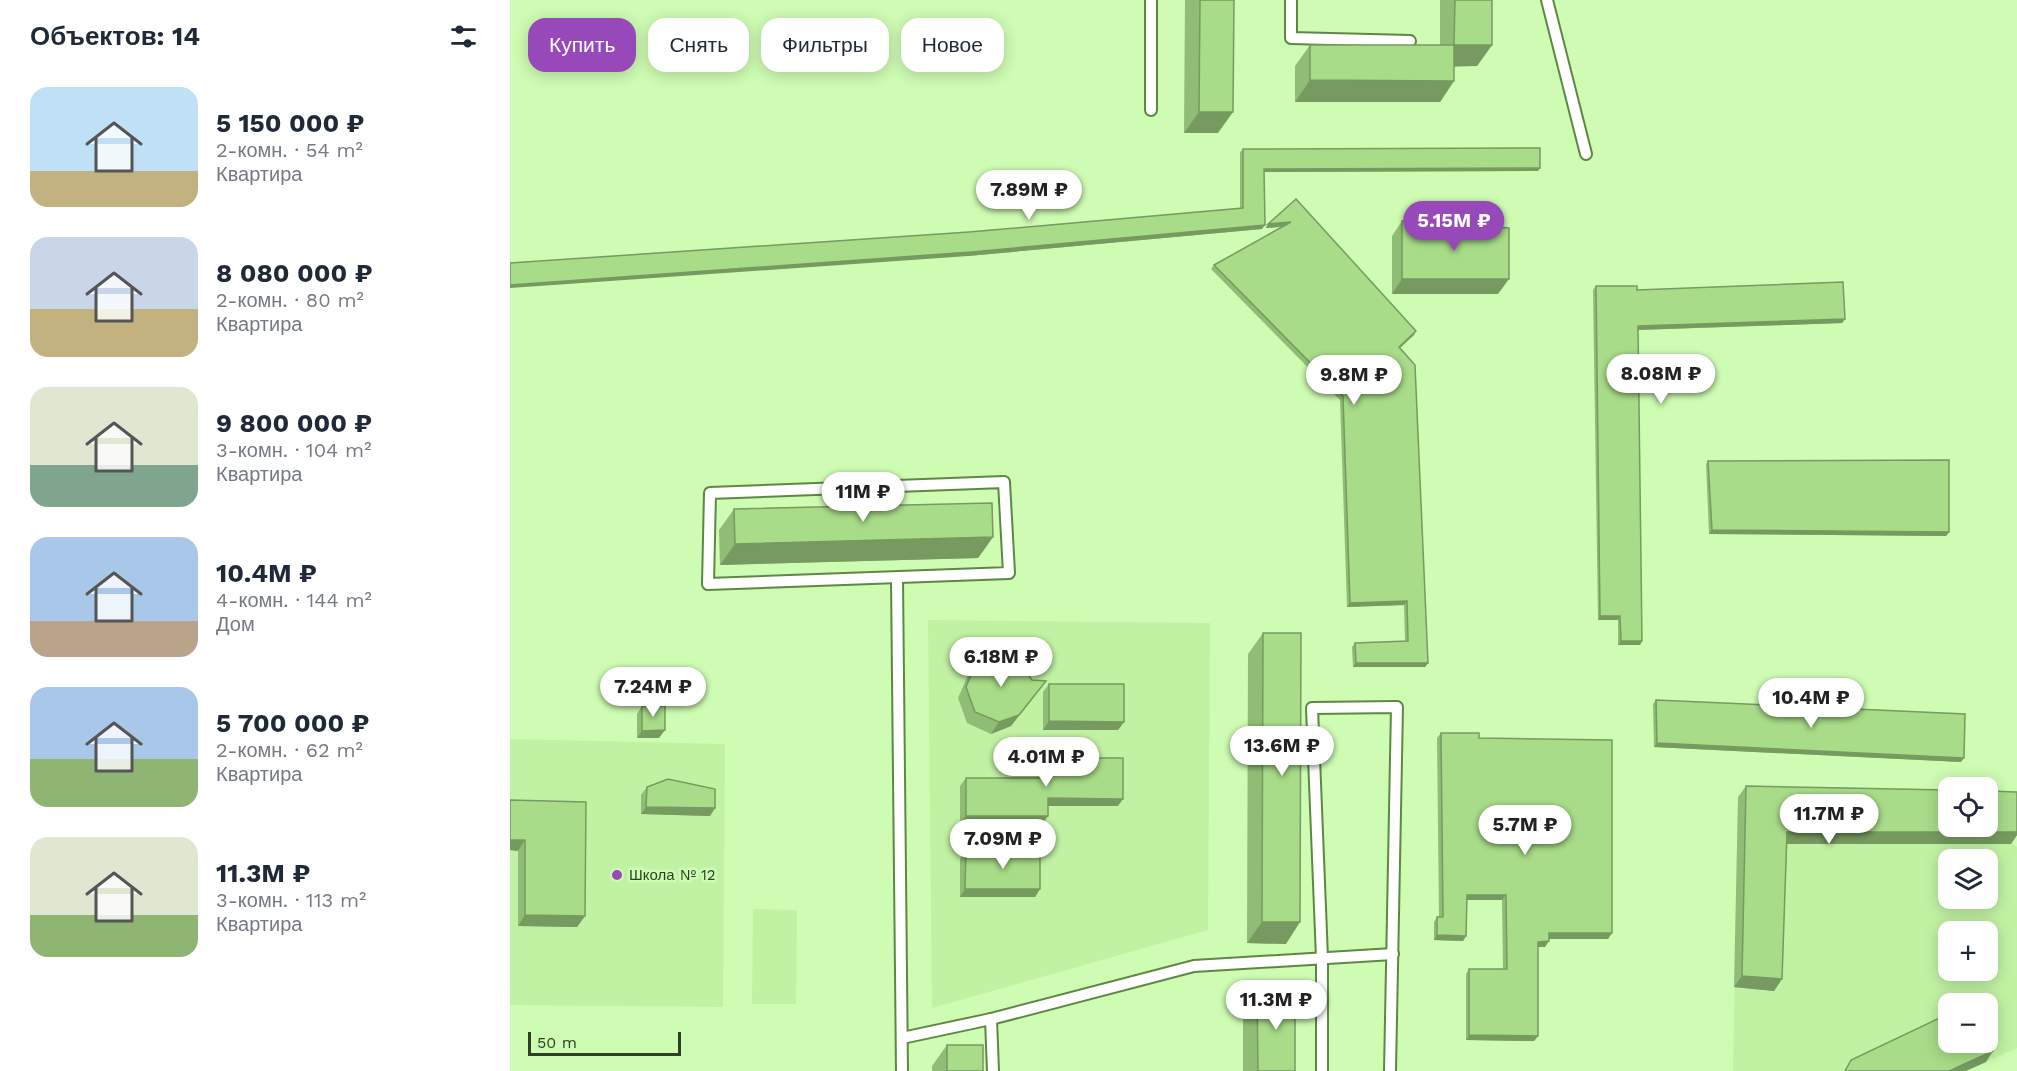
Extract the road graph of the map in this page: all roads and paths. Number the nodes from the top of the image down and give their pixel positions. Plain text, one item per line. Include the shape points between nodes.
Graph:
1 (1151, 0) edge
2 (1291, 0) edge
3 (1547, 0) edge
4 (1410, 41) dead end
5 (1151, 110) dead end
6 (1586, 154) dead end
7 (897, 579) junction
8 (1392, 954) junction
9 (1322, 958) junction
10 (991, 1019) junction
11 (902, 1038) junction
12 (902, 1071) edge
13 (993, 1071) edge
14 (1322, 1071) edge
15 (1390, 1071) edge

1 - 5 lane
2 - 4 lane via 1291,38
3 - 6 lane
7 - 7 lane via 1009,573 1004,482 710,493 708,584
7 - 11 lane
8 - 9 lane
8 - 9 lane via 1397,707 1312,708
8 - 15 lane
9 - 10 lane via 1194,966
9 - 14 lane
10 - 11 lane
10 - 13 lane
11 - 12 lane

